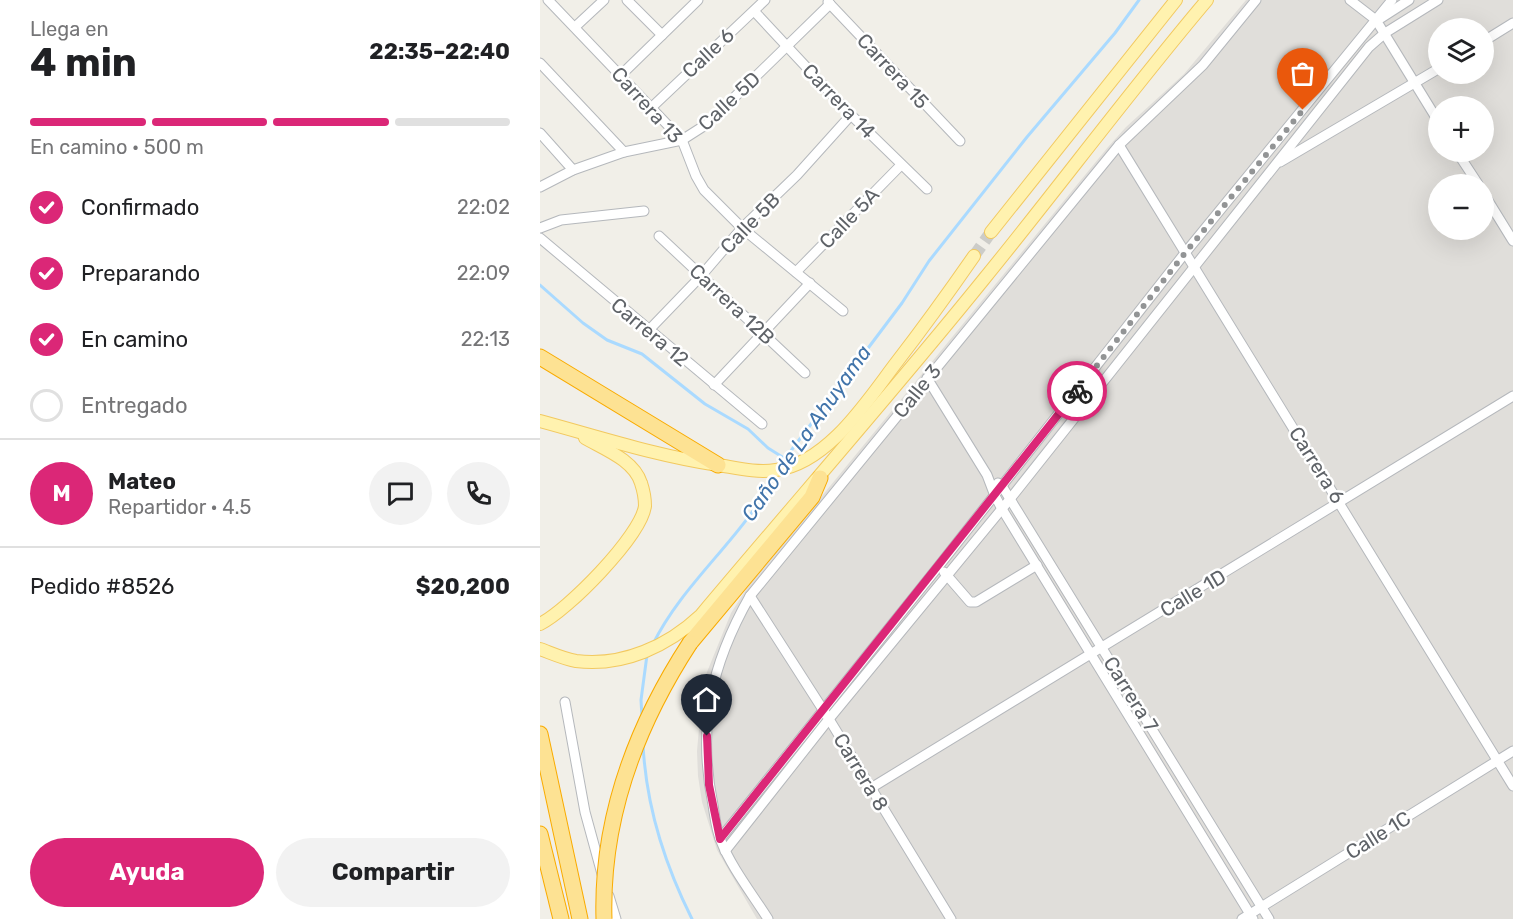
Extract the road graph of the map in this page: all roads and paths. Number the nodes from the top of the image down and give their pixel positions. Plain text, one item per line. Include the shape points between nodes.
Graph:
1 (548, 0) edge
2 (604, 0) edge
3 (627, 0) edge
4 (765, 0) edge
5 (1176, 0) edge
6 (1207, 0) edge
7 (1256, 0) edge
8 (1350, 0) edge
9 (1392, 0) edge
10 (1409, 0) edge
11 (1438, 0) edge
12 (695, 1) edge
13 (828, 2) edge
14 (754, 11) junction
15 (1376, 20) junction
16 (1513, 23) edge
17 (575, 27) junction
18 (1385, 33) junction
19 (662, 35) junction
20 (1494, 35) edge
21 (786, 46) junction
22 (540, 63) edge
23 (621, 75) junction
24 (1428, 75) edge
25 (1415, 83) junction
26 (1428, 104) edge
27 (652, 106) junction
28 (851, 115) junction
29 (540, 133) edge
30 (682, 140) junction
31 (960, 141) dead end
32 (1119, 145) junction
33 (624, 152) junction
34 (901, 165) junction
35 (1274, 166) junction
36 (573, 170) junction
37 (540, 187) edge
38 (927, 189) dead end
39 (1494, 210) edge
40 (644, 211) dead end
41 (540, 228) edge
42 (742, 228) junction
43 (991, 232) tunnel mouth
44 (659, 236) dead end
45 (540, 238) edge
46 (1513, 241) edge
47 (1185, 253) junction
48 (974, 256) tunnel mouth
49 (1195, 267) junction
50 (796, 272) junction
51 (701, 276) junction
52 (810, 283) junction
53 (843, 310) dead end
54 (648, 331) junction
55 (764, 333) junction
56 (540, 357) edge
57 (805, 373) dead end
58 (927, 378) junction
59 (714, 385) junction
60 (1513, 396) edge
61 (540, 421) edge
62 (762, 424) dead end
63 (570, 429) junction
64 (718, 465) junction
65 (987, 475) junction
66 (819, 478) junction
67 (1002, 486) junction
68 (994, 496) junction
69 (1010, 499) junction
70 (1340, 503) junction
71 (1002, 509) junction
72 (1037, 565) junction
73 (938, 567) junction
74 (948, 576) junction
75 (750, 596) junction
76 (540, 624) edge
77 (1102, 648) junction
78 (540, 649) edge
79 (1092, 654) junction
80 (565, 706) dead end
81 (823, 709) junction
82 (829, 719) junction
83 (540, 734) edge
84 (1513, 751) edge
85 (1498, 761) junction
86 (1513, 786) edge
87 (872, 788) junction
88 (540, 834) edge
89 (720, 839) junction
90 (725, 850) junction
91 (1262, 907) junction
92 (1249, 917) edge
93 (561, 919) edge
94 (580, 919) edge
95 (604, 919) edge
96 (616, 919) edge
97 (768, 919) edge
98 (951, 919) edge
99 (1269, 919) edge

1 - 17 street, Carrera 13
2 - 17 street
3 - 19 street
4 - 14 street, Calle 6
5 - 43 main road
6 - 66 main road
7 - 32 street, Calle 3 via 1203,65
8 - 15 street
9 - 15 street
10 - 15 street
11 - 18 street
12 - 19 street
13 - 21 street, Calle 5D
13 - 31 street, Carrera 15
14 - 21 street, Carrera 14
14 - 27 street, Calle 6
15 - 18 street
15 - 47 street
16 - 20 street
17 - 23 street, Carrera 13
18 - 25 street
18 - 35 street via 1369,47
19 - 23 street
21 - 28 street, Carrera 14
21 - 30 street, Calle 5D via 707,124
22 - 33 street
23 - 27 street, Carrera 13
24 - 25 street
25 - 26 street
25 - 35 street
27 - 30 street, Carrera 13
28 - 34 street, Carrera 14
28 - 42 street, Calle 5B
29 - 36 street
30 - 33 street, Calle 5D
30 - 42 street, Carrera 13 via 704,190
32 - 47 street, Carrera 6
32 - 58 street, Calle 3
33 - 36 street, Calle 5D
34 - 38 street, Carrera 14
34 - 50 street, Calle 5A
35 - 49 street
36 - 37 street, Calle 5D
39 - 46 street
40 - 41 street via 561,220
42 - 50 street, Carrera 13
42 - 51 street, Calle 5B
44 - 51 street, Carrera 12B
45 - 54 street, Carrera 12
47 - 49 street, Carrera 6
47 - 67 street
48 - 64 main road via 851,421 828,444 798,464 778,470 757,472
49 - 69 street
49 - 70 street, Carrera 6
50 - 52 street, Carrera 13
51 - 54 street, Calle 5B
51 - 55 street, Carrera 12B
52 - 53 street, Carrera 13
52 - 55 street
54 - 59 street, Carrera 12
55 - 57 street, Carrera 12B
55 - 59 street
56 - 64 highway
58 - 65 street, Carrera 7
58 - 75 street, Calle 3
59 - 62 street, Carrera 12
60 - 70 street, Calle 1D
61 - 63 main road
63 - 64 main road via 663,455
63 - 76 main road via 630,466 641,481 645,505 622,549 564,607
65 - 67 street, Carrera 7
65 - 68 street, Carrera 7
66 - 78 main road via 685,630 633,656 603,661 575,661
66 - 95 highway, bridge via 812,497 690,643 647,719 622,784 608,849
67 - 68 street
67 - 69 street, Carrera 7
68 - 71 street, Carrera 7
68 - 73 street
69 - 71 street
69 - 77 street, Carrera 7
70 - 77 street, Calle 1D
70 - 85 street, Carrera 6
71 - 72 street, Carrera 7
71 - 74 street
72 - 74 street via 976,602 970,602
72 - 79 street, Carrera 7
73 - 74 street
73 - 81 street
74 - 82 street
75 - 81 street, Carrera 8
75 - 89 street, Calle 3 via 733,626 714,678 707,715 706,757
77 - 79 street, Calle 1D
77 - 91 street, Carrera 7
79 - 87 street, Calle 1D
79 - 92 street, Carrera 7
80 - 96 street via 585,812
81 - 82 street, Carrera 8
81 - 89 street
82 - 87 street, Carrera 8
82 - 90 street
83 - 94 highway
84 - 85 street, Calle 1C
85 - 86 street, Carrera 6
85 - 91 street, Calle 1C
87 - 98 street, Carrera 8
88 - 93 highway
89 - 90 street, Calle 3
90 - 97 street, Calle 3
91 - 92 street, Calle 1C
91 - 99 street, Carrera 7

